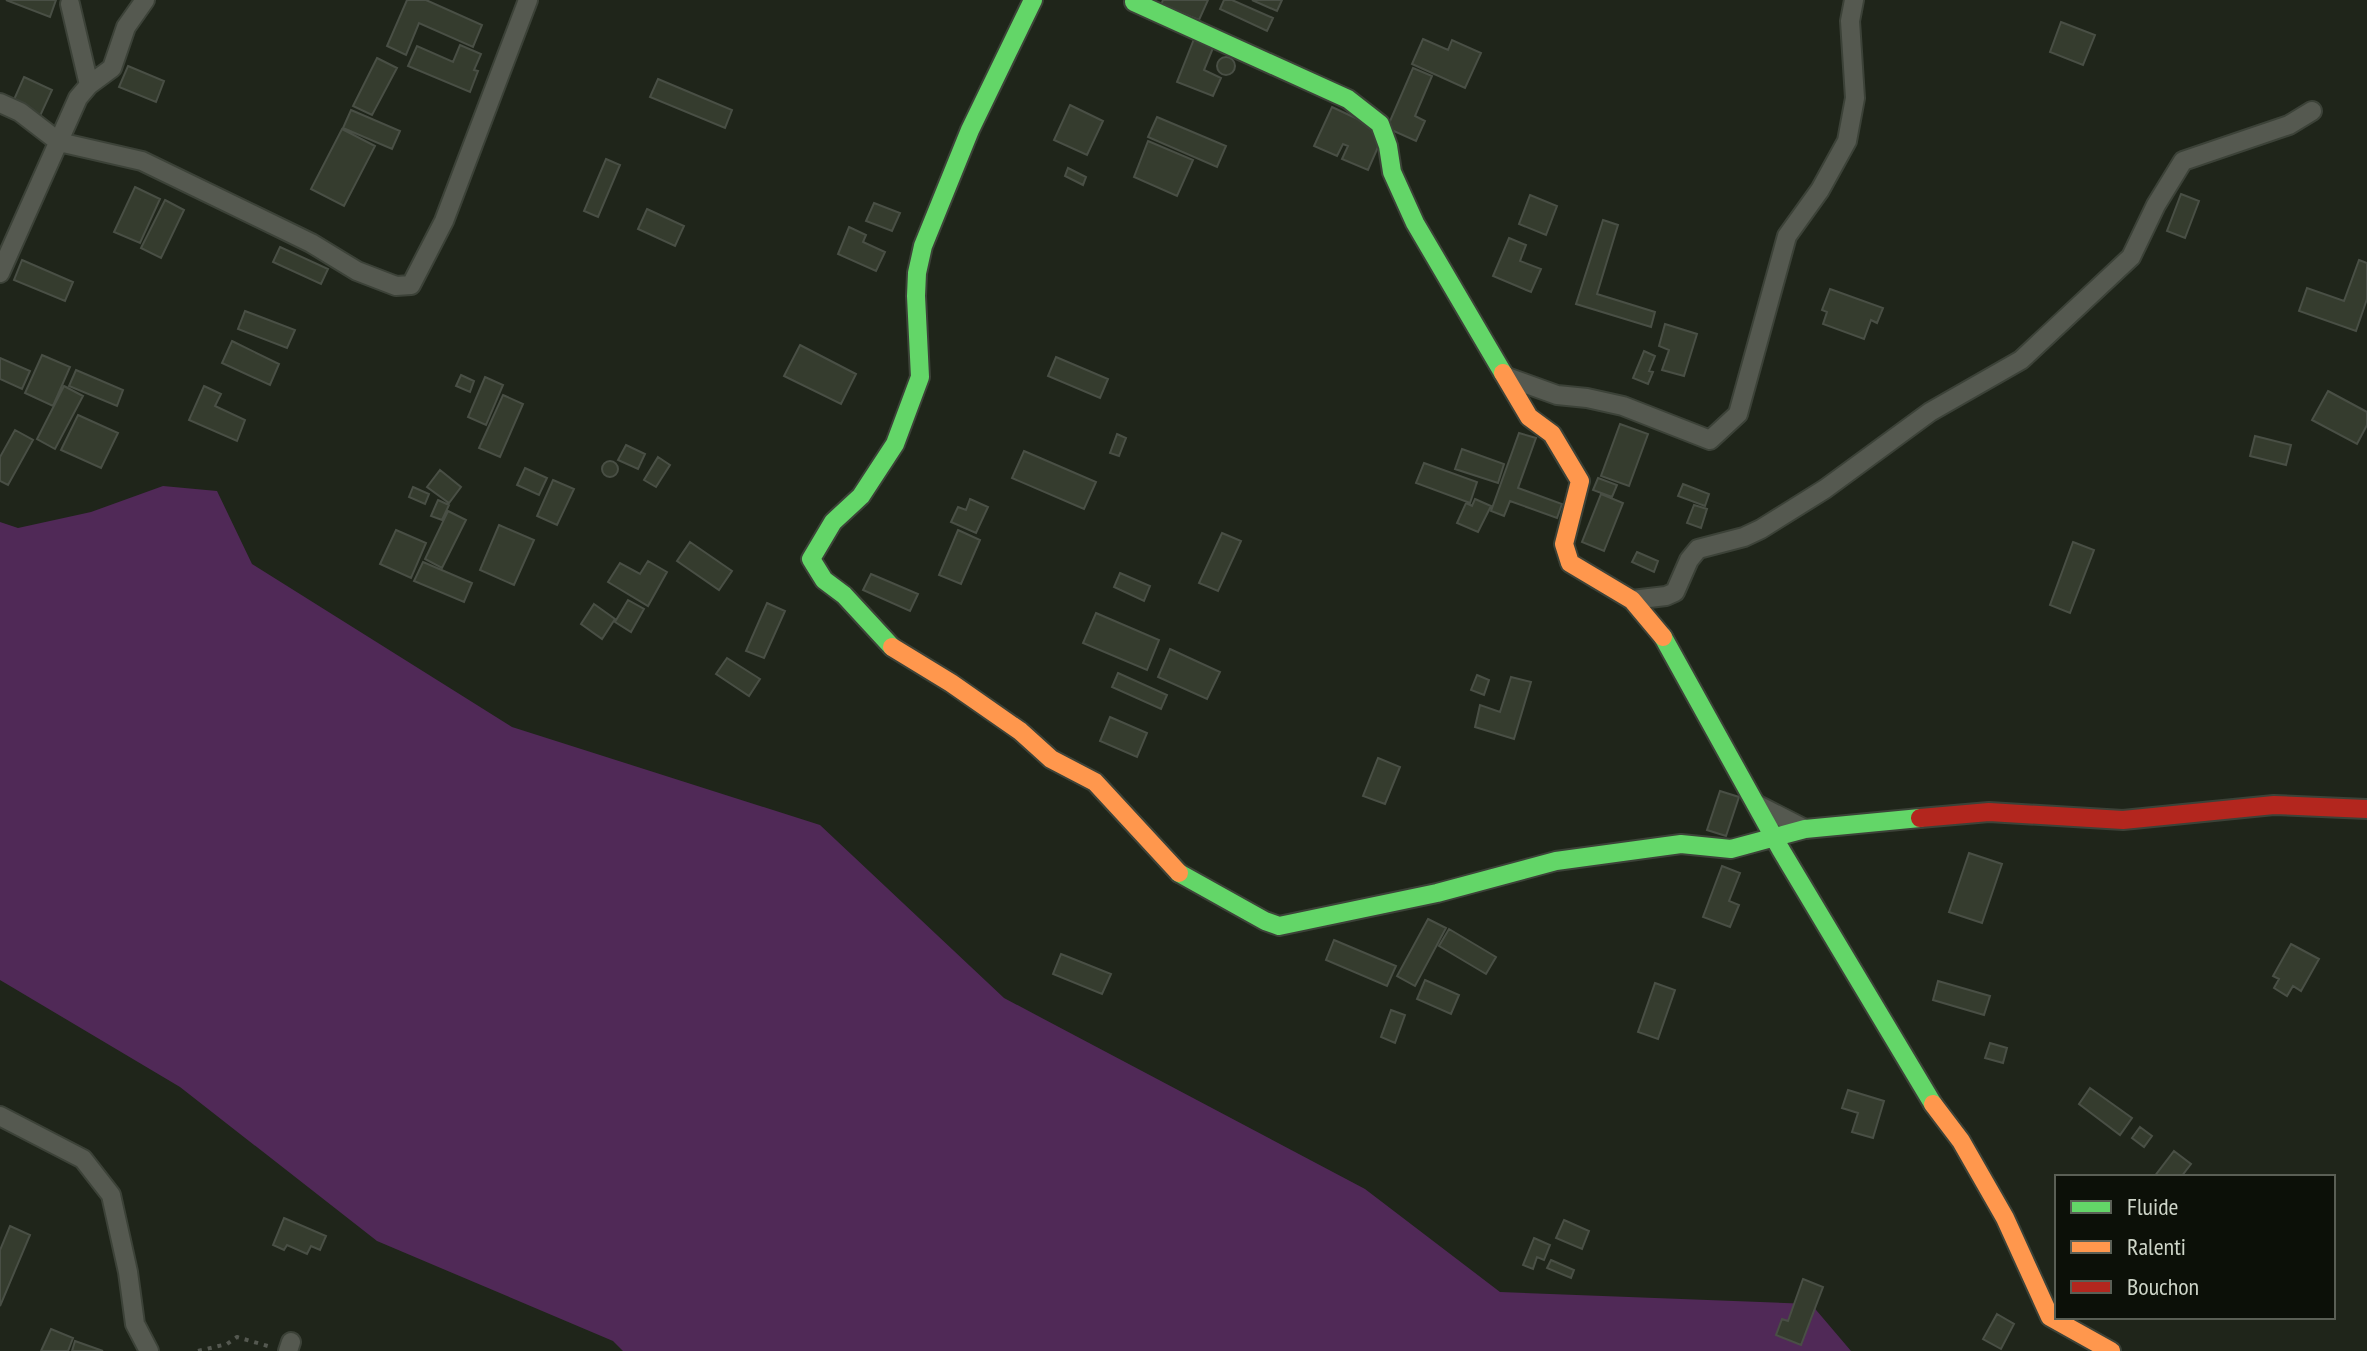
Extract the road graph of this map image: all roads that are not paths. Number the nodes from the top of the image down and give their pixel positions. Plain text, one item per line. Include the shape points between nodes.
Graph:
1 (145, 0) edge
2 (528, 0) edge
3 (1033, 0) edge
4 (1854, 0) edge
5 (1134, 1) edge
6 (70, 4) dead end
7 (89, 85) junction
8 (0, 103) edge
9 (2312, 111) dead end
10 (59, 142) junction
11 (0, 273) edge
12 (1507, 377) junction
13 (1632, 600) junction
14 (1756, 804) junction
15 (2367, 809) edge
16 (1805, 829) junction
17 (1775, 838) junction
18 (0, 1116) edge
19 (149, 1351) edge
20 (2111, 1351) edge

1 - 7 street via 126,27 112,68
2 - 10 street via 444,221 411,285 396,286 357,271 142,161
3 - 17 street via 970,130 923,246 916,296 920,377 895,444 861,496 833,522 811,559 824,580 896,652 951,683 1051,759 1095,782 1185,879 1272,925 1437,893 1556,861 1681,844 1731,849
4 - 12 street via 1850,21 1855,98 1847,141 1787,236 1738,414 1710,440 1623,406 1549,393
5 - 12 street via 1348,99 1380,124 1392,172 1415,223
6 - 7 street
7 - 10 street
8 - 10 street
9 - 13 street via 2289,125 2183,161 2131,257 2021,360 1930,412 1761,529 1698,549 1675,592
10 - 11 street
12 - 13 street via 1529,417 1552,434 1580,481 1564,544 1570,563
13 - 14 street via 1667,643
14 - 16 street
14 - 17 street
15 - 16 street via 2274,805 2123,820 1989,812
16 - 17 street
17 - 20 street via 1922,1089 1961,1141 2005,1218 2050,1317
18 - 19 street via 83,1159 111,1195 135,1324

